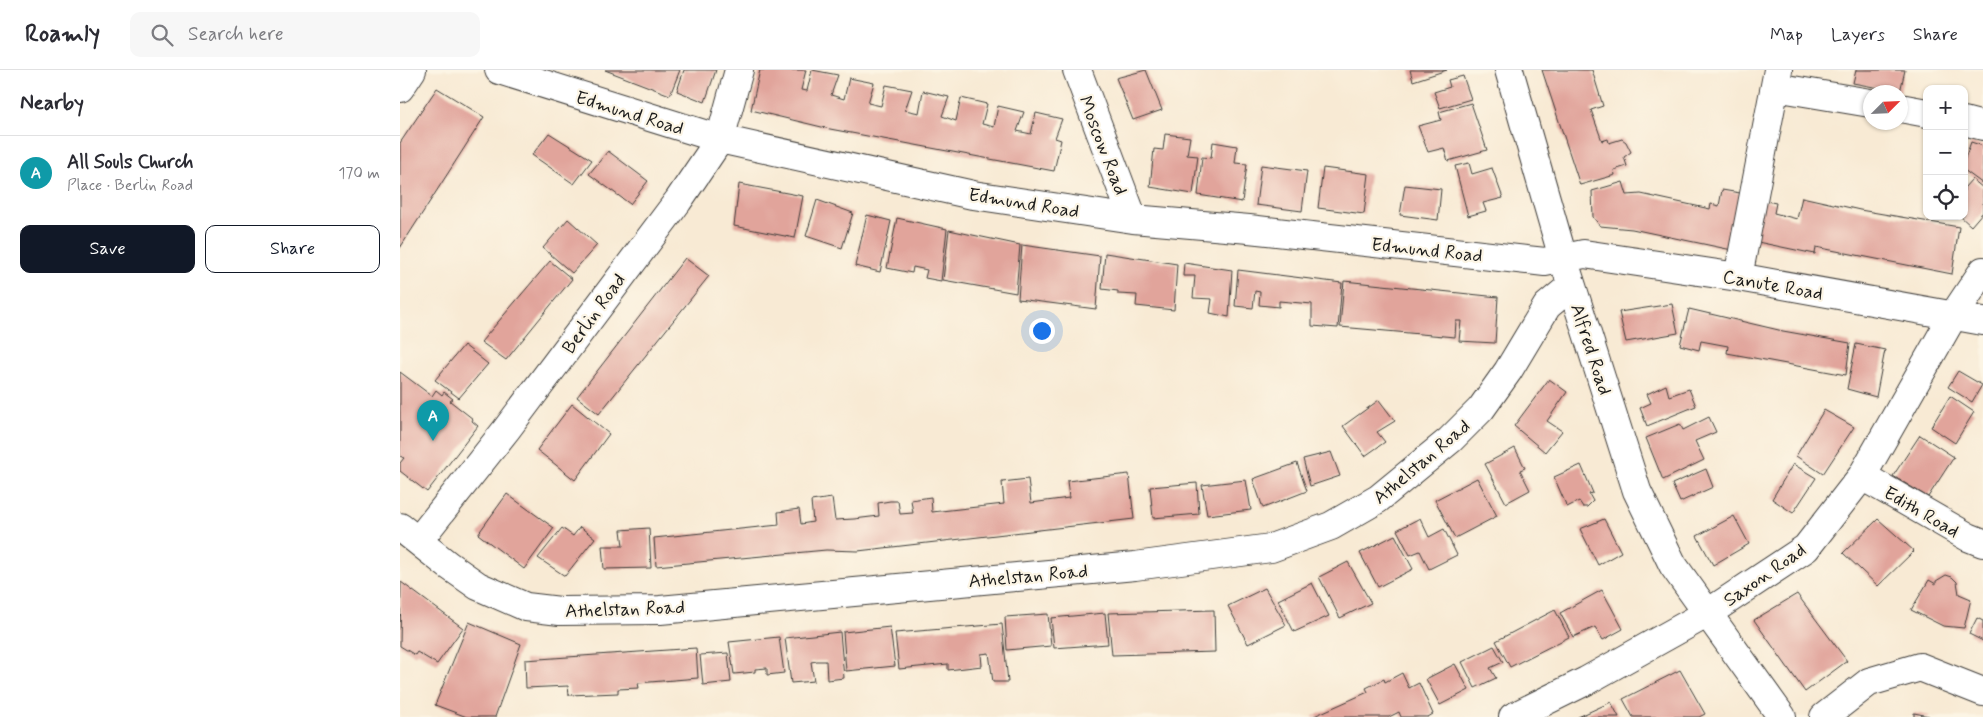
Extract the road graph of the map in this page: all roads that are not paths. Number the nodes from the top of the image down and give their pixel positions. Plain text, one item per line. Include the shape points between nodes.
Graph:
1 (412, 70) edge
2 (499, 70) edge
3 (739, 70) edge
4 (1077, 70) edge
5 (1509, 70) edge
6 (1776, 79) edge
7 (400, 88) edge
8 (1863, 101) edge
9 (1908, 109) edge
10 (1923, 111) edge
11 (1968, 122) edge
12 (1983, 126) edge
13 (720, 139) junction
14 (1133, 219) junction
15 (1563, 258) junction
16 (1983, 270) edge
17 (1738, 277) junction
18 (1572, 286) junction
19 (1952, 316) junction
20 (1983, 321) edge
21 (1862, 476) junction
22 (409, 534) edge
23 (1983, 543) edge
24 (1708, 613) junction
25 (1983, 692) edge
26 (1513, 717) edge
27 (1782, 717) edge
28 (1824, 717) edge

1 - 7 street
2 - 13 street, Edmund Road
3 - 13 street, Berlin Road
4 - 14 street, Moscow Road
5 - 15 street, Alfred Road
6 - 8 street
6 - 17 street
9 - 10 street
11 - 12 street
13 - 14 street, Edmund Road via 974,195
13 - 22 street, Berlin Road via 506,430
14 - 15 street, Edmund Road via 1545,262
15 - 17 street, Canute Road via 1584,254
15 - 18 street, Alfred Road
16 - 19 street, Saxon Road
17 - 19 street, Canute Road
18 - 22 street, Athelstan Road via 1547,306 1492,394 1450,440 1378,499 1331,526 1271,548 1136,566 660,610 560,611 526,607 478,586
18 - 24 street, Alfred Road via 1637,491 1673,565
19 - 20 street, Canute Road
19 - 21 street, Saxon Road
21 - 23 street, Edith Road
21 - 24 street, Saxon Road via 1806,548
24 - 26 street, Saxon Road via 1586,681
24 - 27 street, Alfred Road
25 - 28 street via 1920,667 1869,682

